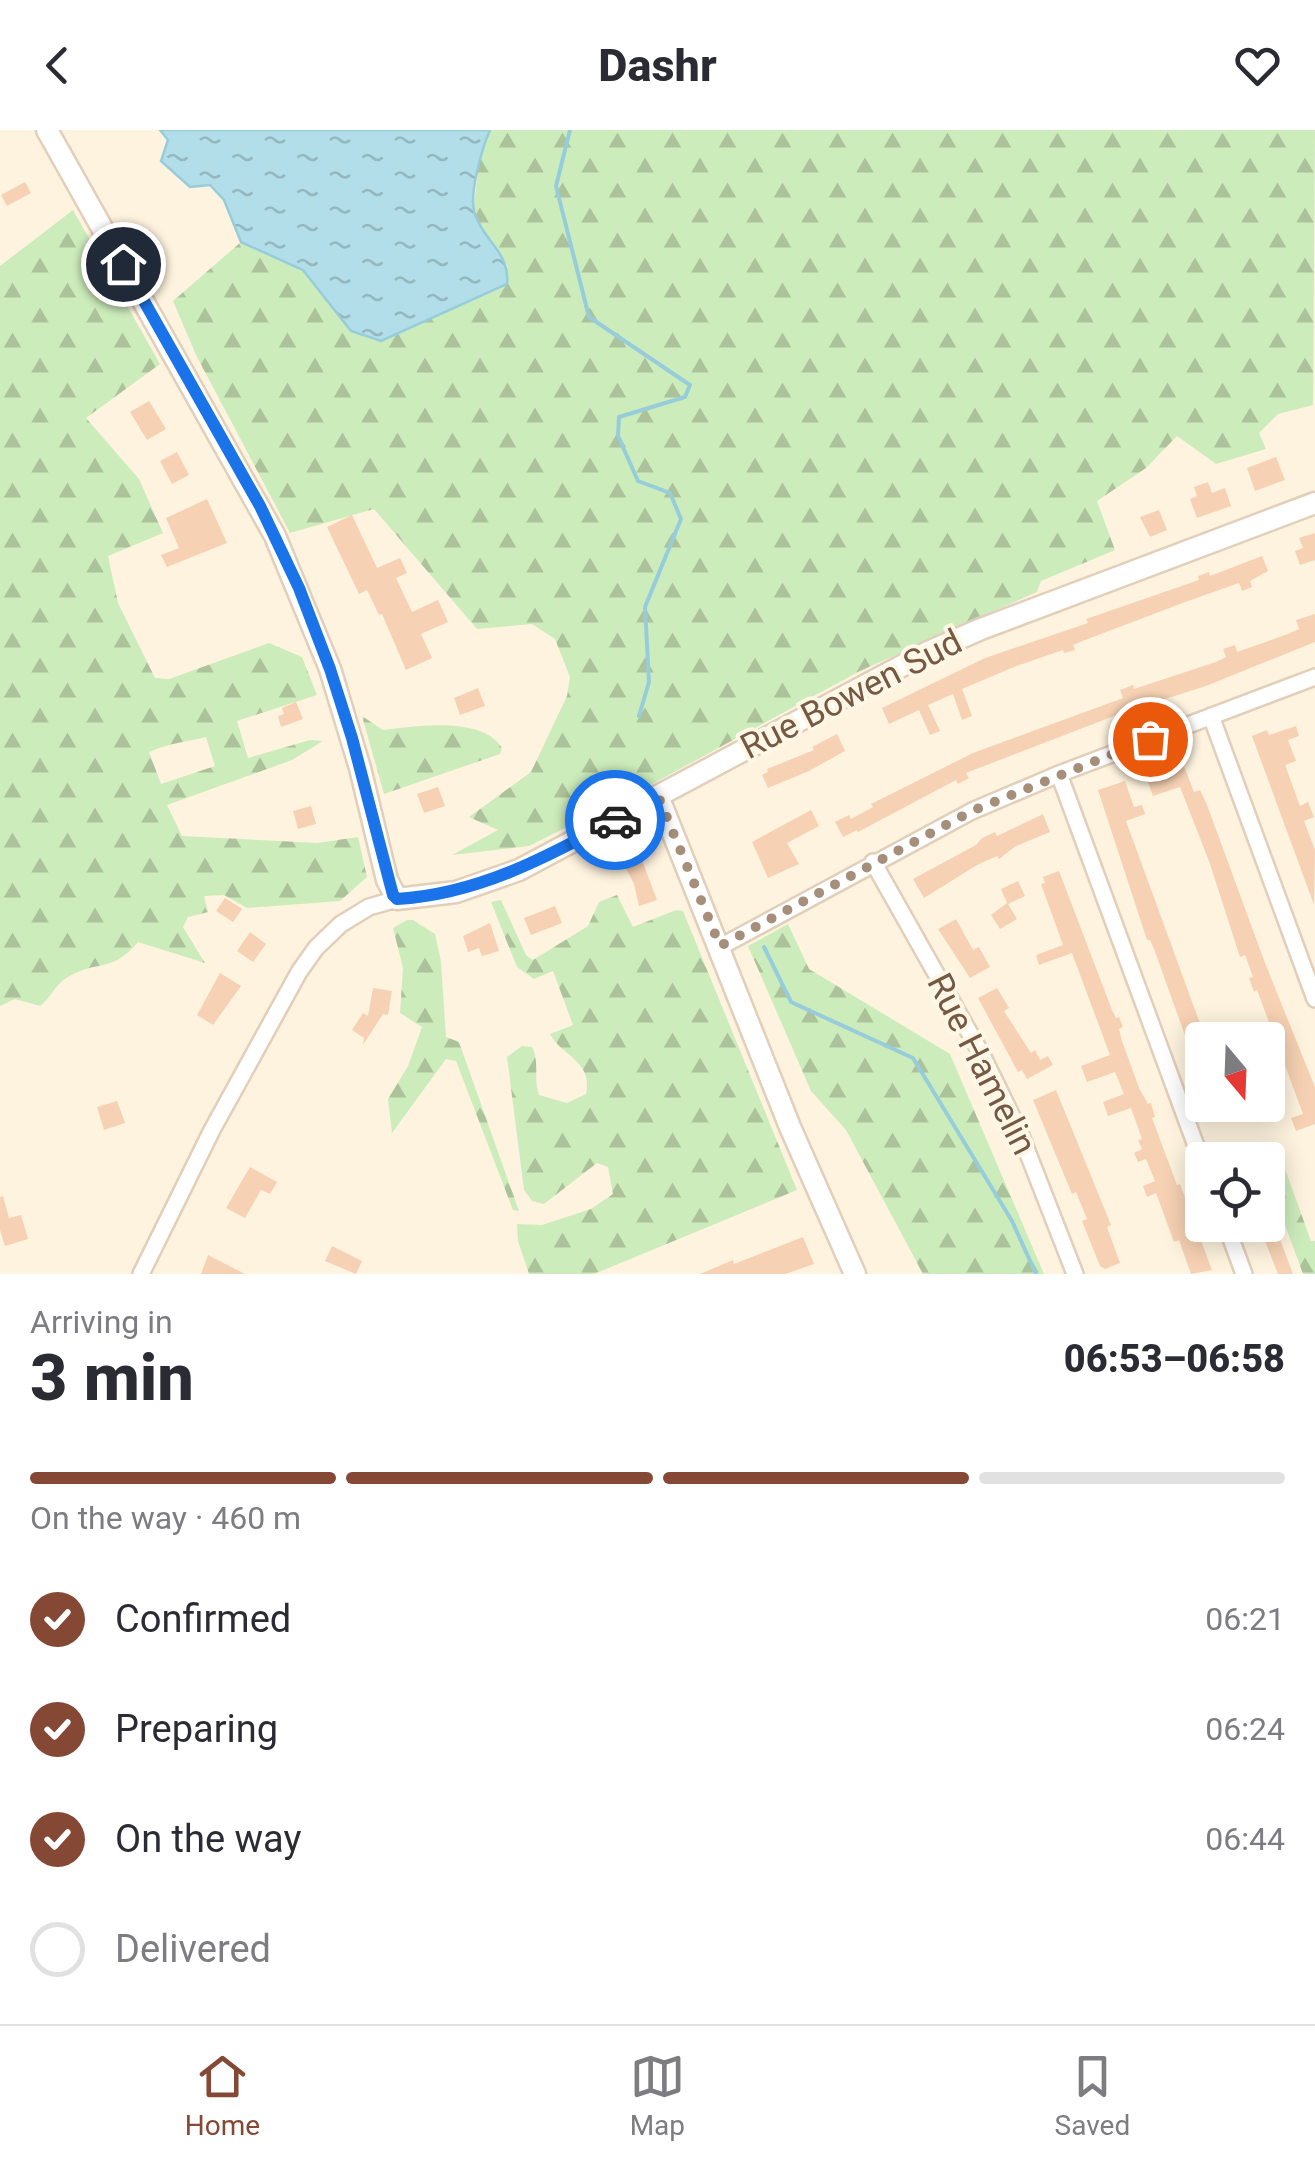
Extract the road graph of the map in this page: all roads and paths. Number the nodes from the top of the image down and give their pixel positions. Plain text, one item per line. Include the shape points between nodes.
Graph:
1 (47, 130) edge
2 (1315, 503) edge
3 (1315, 677) edge
4 (1211, 716) junction
5 (1059, 774) junction
6 (658, 796) junction
7 (873, 862) junction
8 (397, 899) junction
9 (720, 946) junction
10 (1315, 999) edge
11 (1195, 1142) edge
12 (1232, 1242) edge
13 (141, 1274) edge
14 (853, 1274) edge
15 (1074, 1274) edge
16 (1244, 1274) edge

1 - 8 street via 271,526 330,669
2 - 6 street, Rue Bowen Sud via 940,647
3 - 4 street
4 - 5 street
4 - 10 street
5 - 7 street
5 - 11 street
6 - 8 street, Rue Bowen Sud via 519,870 456,892
6 - 9 street
7 - 9 street
7 - 15 street, Rue Hamelin via 982,1054
8 - 13 street via 342,924 298,972
9 - 14 street
12 - 16 street

